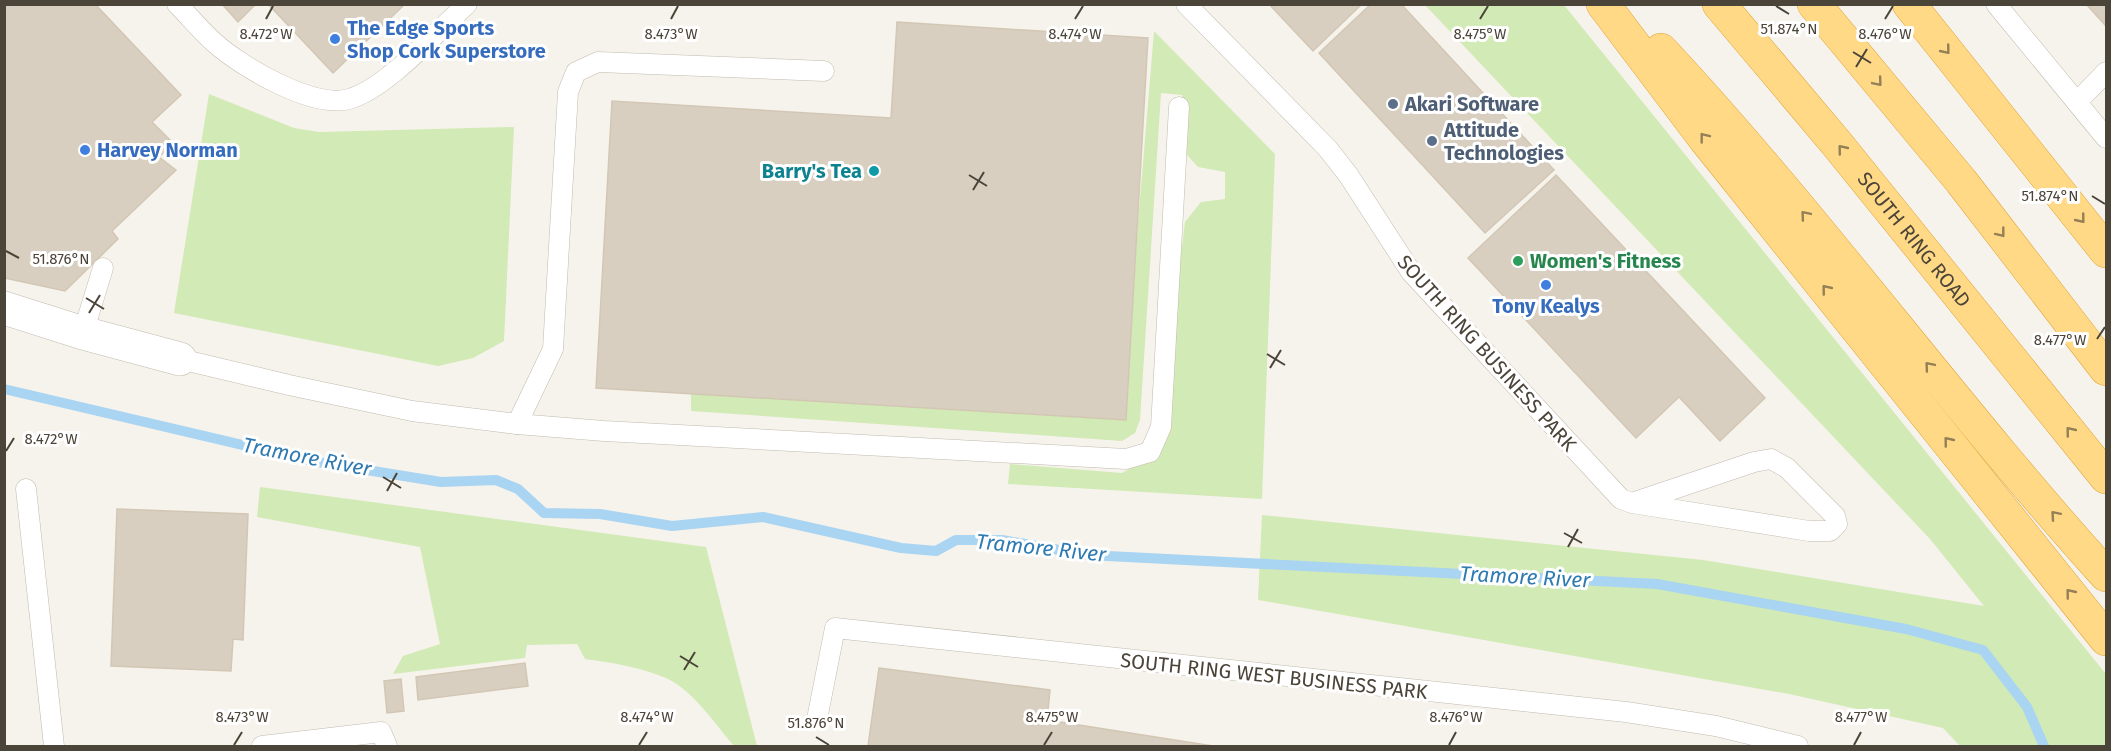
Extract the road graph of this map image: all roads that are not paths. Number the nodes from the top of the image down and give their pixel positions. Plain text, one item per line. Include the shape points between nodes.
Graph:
1 (177, 4) edge
2 (467, 4) edge
3 (1186, 4) edge
4 (1603, 4) edge
5 (1618, 4) edge
6 (1719, 4) edge
7 (1814, 4) edge
8 (1909, 4) edge
9 (1996, 4) edge
10 (824, 71) dead end
11 (2106, 72) edge
12 (2077, 102) junction
13 (1179, 107) dead end
14 (2106, 138) edge
15 (2106, 251) edge
16 (103, 268) dead end
17 (4, 308) edge
18 (83, 333) junction
19 (180, 358) joint
20 (2106, 369) edge
21 (517, 424) junction
22 (2106, 477) edge
23 (26, 489) dead end
24 (1632, 503) junction
25 (2106, 575) edge
26 (2106, 639) edge
27 (818, 714) dead end
28 (54, 747) edge
29 (262, 747) edge
30 (387, 747) edge
31 (1798, 747) edge

1 - 2 lane via 216,44 250,67 305,95 348,99 390,74
3 - 24 lane, SOUTH RING BUSINESS PARK via 1328,149 1411,272 1612,491
26 -> 4 highway via 1705,139
25 -> 5 highway via 1721,114
22 -> 6 highway, SOUTH RING ROAD
7 -> 20 highway via 1960,181
8 -> 15 highway
9 - 12 lane
10 - 21 lane via 598,62 576,72 568,92 553,349
11 - 12 lane
12 - 14 lane
13 - 21 lane via 1161,427 1150,452 1126,459
16 - 18 lane
17 - 18 street
18 - 19 street
19 - 21 lane via 412,411
23 - 28 lane
24 - 24 lane, SOUTH RING BUSINESS PARK via 1809,531 1830,531 1837,524 1835,516 1787,468 1771,459
27 - 31 lane, SOUTH RING WEST BUSINESS PARK via 835,628 1626,712 1716,726
29 - 30 lane via 381,732

